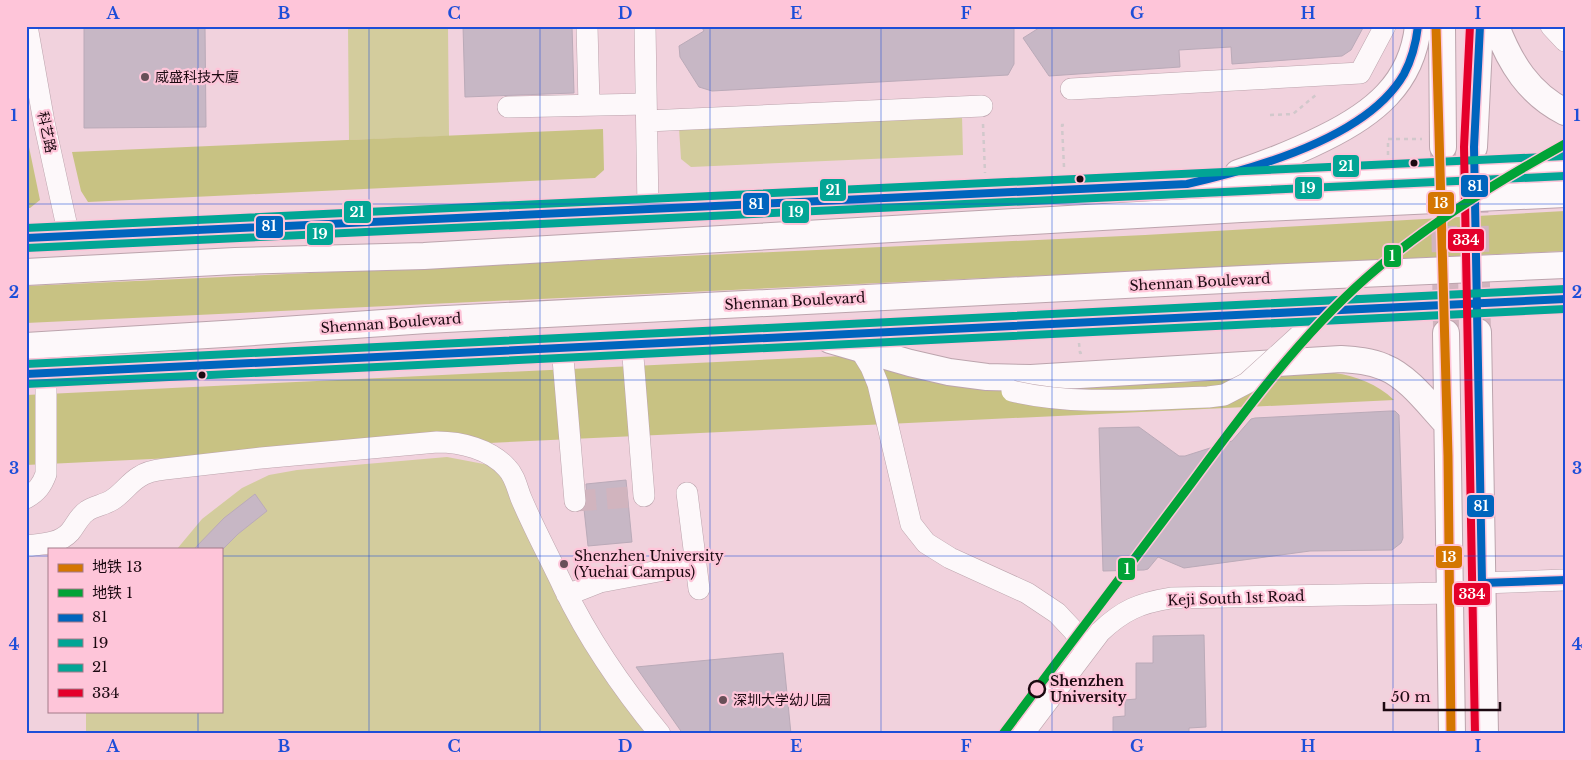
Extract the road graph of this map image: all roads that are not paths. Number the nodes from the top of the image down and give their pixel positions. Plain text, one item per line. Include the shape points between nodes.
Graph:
1 (27, 26) edge
2 (587, 26) edge
3 (645, 26) edge
4 (1385, 26) edge
5 (1418, 26) edge
6 (1442, 26) edge
7 (1480, 26) edge
8 (1496, 26) edge
9 (1551, 26) edge
10 (1565, 41) edge
11 (1072, 89) dead end
12 (589, 105) junction
13 (982, 106) road end
14 (508, 107) dead end
15 (1565, 112) edge
16 (646, 113) junction
17 (1436, 143) tunnel mouth
18 (1474, 148) tunnel mouth
19 (1565, 166) edge
20 (1187, 184) junction
21 (1565, 194) edge
22 (806, 202) junction
23 (648, 209) junction
24 (578, 213) junction
25 (1028, 221) junction
26 (69, 236) junction
27 (26, 238) edge
28 (235, 261) junction
29 (1565, 265) edge
30 (26, 272) edge
31 (1118, 285) junction
32 (1565, 299) edge
33 (1344, 309) junction
34 (989, 326) junction
35 (1478, 332) tunnel mouth
36 (1446, 333) tunnel mouth
37 (240, 334) junction
38 (810, 335) junction
39 (632, 344) junction
40 (26, 346) edge
41 (562, 347) junction
42 (530, 348) junction
43 (860, 349) junction
44 (936, 370) junction
45 (36, 373) edge
46 (1447, 424) junction
47 (687, 493) dead end
48 (644, 496) dead end
49 (26, 498) edge
50 (575, 501) dead end
51 (26, 546) edge
52 (696, 564) junction
53 (1565, 580) edge
54 (1482, 583) junction
55 (699, 589) dead end
56 (1450, 593) junction
57 (567, 595) junction
58 (1087, 649) junction
59 (660, 734) edge
60 (1023, 734) edge
61 (1452, 734) edge
62 (1485, 734) edge

1 - 26 street, 科艺路
2 - 12 street
3 - 16 street
4 - 11 street via 1360,73
5 - 20 main road via 1413,54 1400,79 1379,103 1346,127 1266,164
6 - 17 main road
7 - 18 main road
8 - 15 main road via 1519,74 1536,92
9 - 10 street
12 - 14 street
12 - 16 street
13 - 16 street
16 - 23 street
19 - 20 main road
20 - 22 main road
21 - 25 main road
22 - 23 main road
22 - 25 main road
23 - 24 main road
24 - 26 main road
24 - 28 main road
25 - 28 main road via 424,256
26 - 27 main road
28 - 30 main road
29 - 31 main road, Shennan Boulevard
31 - 34 main road
31 - 37 main road, Shennan Boulevard via 426,320
32 - 33 main road
33 - 34 main road
33 - 44 street, bridge via 1302,333 1247,382 1224,395 1084,401 1034,396
34 - 38 main road
35 - 54 main road
36 - 46 main road
37 - 40 main road, Shennan Boulevard
37 - 42 main road
38 - 39 main road
38 - 43 main road
39 - 41 main road
39 - 48 street
41 - 42 main road
41 - 50 street
42 - 45 main road
43 - 44 main road
43 - 58 street via 878,384 911,524 926,544 1027,593 1057,613
44 - 46 main road via 986,377 1031,378 1341,358 1366,361 1400,376
45 - 49 street via 46,474 36,492
46 - 56 main road
47 - 52 street
51 - 57 street via 60,540 88,510 112,500 138,477 165,468 453,442 472,447 506,467
52 - 55 street
52 - 57 street via 600,582
53 - 54 street
54 - 62 main road
56 - 58 street, Keji South 1st Road via 1171,598 1130,608 1100,632
56 - 61 main road
57 - 59 street via 591,639
58 - 60 street, Keji South 1st Road

